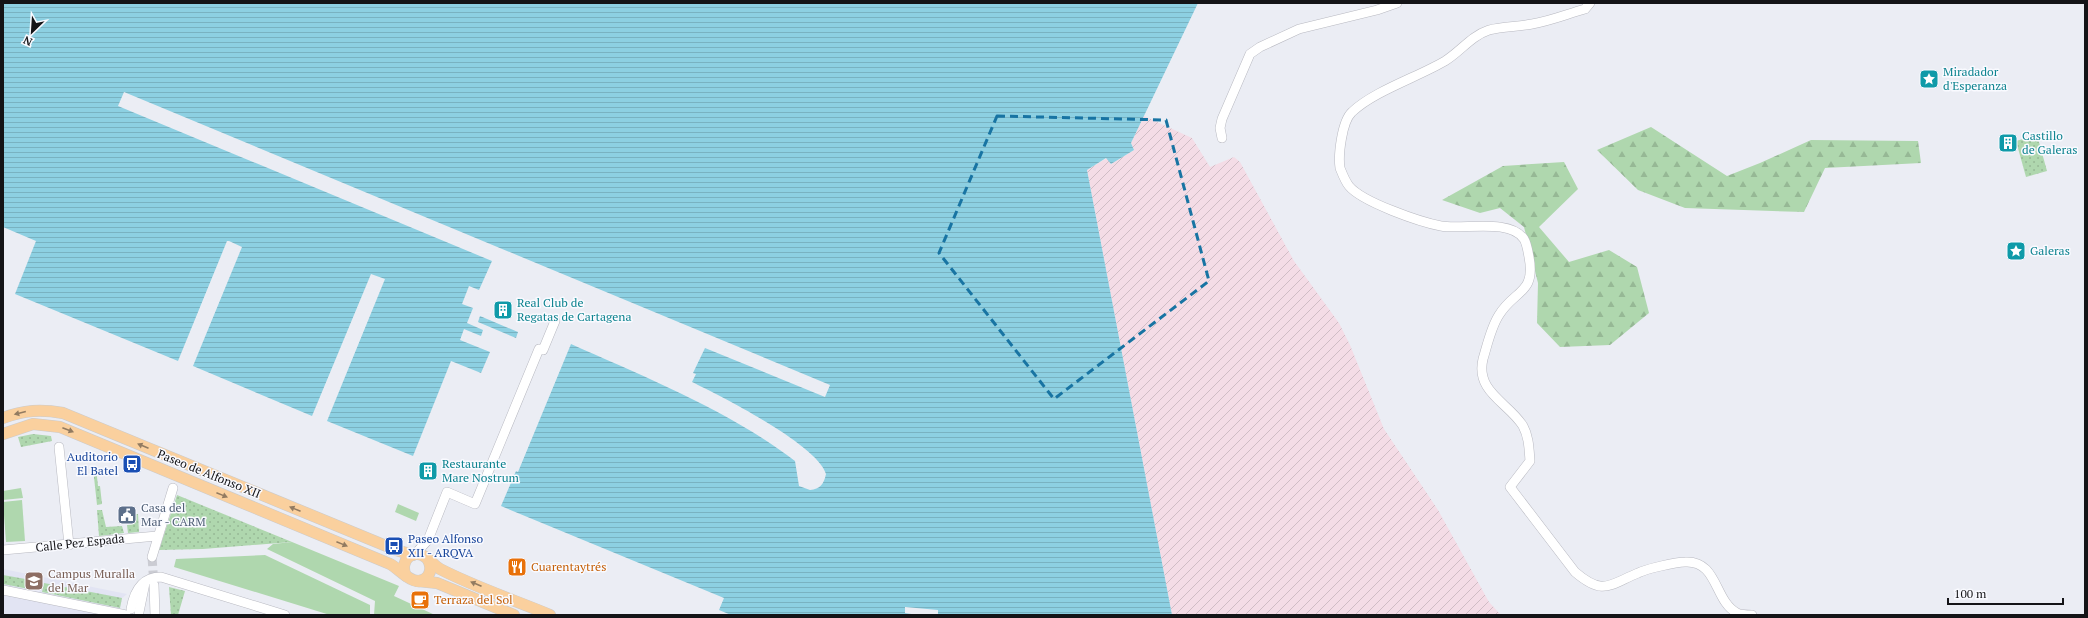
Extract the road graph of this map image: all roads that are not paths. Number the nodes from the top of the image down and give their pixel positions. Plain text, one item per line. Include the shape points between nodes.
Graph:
1 (1396, 3) edge
2 (1590, 3) edge
3 (1222, 138) dead end
4 (555, 321) dead end
5 (3, 418) edge
6 (3, 434) edge
7 (59, 447) dead end
8 (192, 467) junction
9 (166, 472) junction
10 (186, 480) junction
11 (173, 488) junction
12 (158, 536) junction
13 (428, 540) junction
14 (69, 545) junction
15 (3, 550) edge
16 (414, 554) junction
17 (152, 557) tunnel mouth
18 (428, 559) junction
19 (406, 576) junction
20 (418, 581) junction
21 (149, 583) junction
22 (3, 590) edge
23 (132, 613) edge
24 (116, 614) edge
25 (155, 615) edge
26 (285, 615) edge
27 (514, 615) edge
28 (550, 615) edge
29 (1752, 615) edge

1 - 3 street via 1299,29 1250,54 1222,119
2 - 29 street via 1585,9 1532,24 1492,29 1478,34 1446,61 1364,103 1351,113 1346,123 1339,160 1341,170 1349,186 1364,197 1389,209 1442,226 1503,227 1515,231 1524,239 1531,266 1529,281 1527,287 1505,306 1497,317 1483,361 1482,374 1486,386 1522,425 1527,438 1530,461 1510,487 1575,572 1586,582 1598,586 1612,586 1639,572 1686,562 1698,564 1710,573 1727,603 1737,613
4 - 13 street via 543,350 539,349 475,504 447,492
8 -> 5 main road, Paseo de Alfonso XII via 63,413 32,410
6 -> 9 main road, Paseo de Alfonso XII via 33,424 60,427
7 - 14 street
8 - 10 main road
16 -> 8 main road, Paseo de Alfonso XII via 396,550
9 - 10 main road, Paseo de Alfonso XII
9 - 11 street
10 - 11 street
10 -> 19 main road, Paseo de Alfonso XII via 390,564
11 - 12 street
12 - 14 street, Calle Pez Espada
12 - 17 street
13 - 16 street
13 - 18 street
14 - 15 street, Calle Pez Espada
16 - 18 main road
16 - 19 main road via 408,557 404,564
18 - 20 main road via 430,573
28 -> 18 main road via 443,570
19 - 20 main road
20 - 27 main road via 437,583
21 - 23 street via 134,594
21 - 25 street
21 - 26 street via 154,577 165,578
22 - 24 street
23 - 24 street

